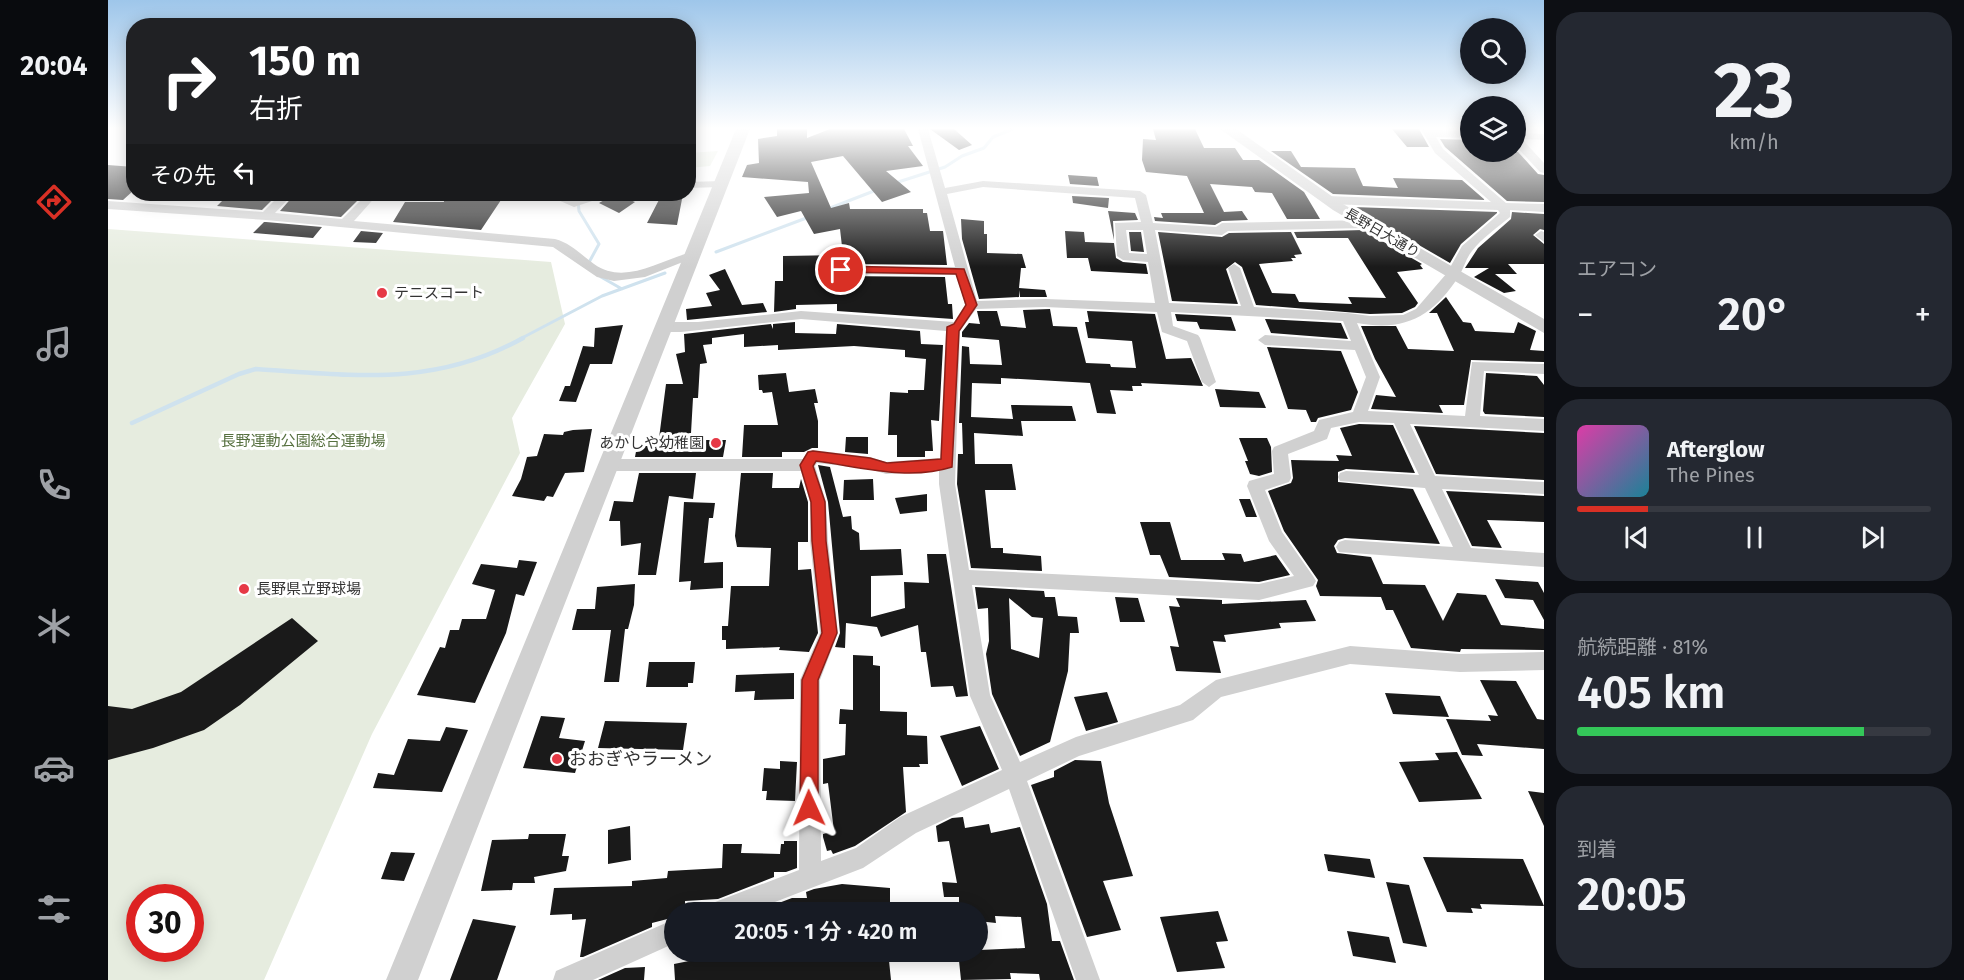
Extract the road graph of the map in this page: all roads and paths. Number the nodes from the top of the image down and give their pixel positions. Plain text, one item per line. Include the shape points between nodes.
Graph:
1 (725, 175) edge
2 (936, 175) edge
3 (1291, 175) edge
4 (1466, 175) edge
5 (721, 184) junction
6 (696, 185) edge
7 (940, 192) junction
8 (1327, 200) junction
9 (280, 201) edge
10 (366, 201) edge
11 (108, 205) edge
12 (1503, 207) junction
13 (1544, 208) edge
14 (266, 216) junction
15 (345, 223) junction
16 (1366, 224) junction
17 (1148, 226) junction
18 (692, 256) junction
19 (1154, 259) junction
20 (1234, 268) dead end
21 (841, 270) dead end
22 (961, 271) junction
23 (1453, 275) junction
24 (972, 305) junction
25 (1162, 308) junction
26 (1249, 311) junction
27 (1347, 317) junction
28 (664, 327) junction
29 (953, 327) junction
30 (1544, 327) edge
31 (1265, 340) dead end
32 (1360, 346) junction
33 (1544, 369) edge
34 (1209, 382) dead end
35 (1359, 416) junction
36 (1399, 418) junction
37 (1472, 422) junction
38 (1544, 425) edge
39 (947, 464) junction
40 (608, 465) junction
41 (807, 465) junction
42 (1346, 477) dead end
43 (1430, 482) junction
44 (1544, 488) edge
45 (1345, 547) dead end
46 (1466, 555) junction
47 (1544, 560) edge
48 (960, 577) junction
49 (1544, 661) edge
50 (1013, 775) junction
51 (810, 876) junction
52 (744, 902) edge
53 (664, 936) edge
54 (402, 980) edge
55 (566, 980) edge
56 (1088, 980) edge

1 - 5 street
2 - 7 street
3 - 8 street, 長野日大通り
4 - 12 street
5 - 6 street
5 - 18 street
7 - 17 street via 983,184 1140,195
7 - 22 street
8 - 12 street
8 - 16 street, 長野日大通り
9 - 14 street
10 - 15 street
11 - 14 street
12 - 13 street
12 - 23 street via 1506,214 1466,249
14 - 15 street
15 - 18 street via 555,243 571,249 590,267 620,279
16 - 17 street via 1222,226 1222,231
16 - 23 street, 長野日大通り
17 - 19 street
17 - 19 street via 1119,226 1123,256
18 - 28 street
19 - 25 street
20 - 26 street
21 - 22 street
22 - 24 street
23 - 27 street via 1421,312 1405,319 1370,321
23 - 30 street, 長野日大通り
24 - 25 street via 1045,303
24 - 29 street via 958,327
25 - 26 street
25 - 34 street via 1167,329 1193,338
26 - 27 street
27 - 32 street
28 - 29 street via 801,315
28 - 40 street
29 - 39 street
31 - 32 street
32 - 35 street via 1373,377
33 - 37 street via 1477,366
35 - 36 street
35 - 48 street via 1324,424 1321,435 1280,451 1283,478 1256,486 1275,536 1307,581 1259,592
36 - 37 street
36 - 43 street
37 - 38 street
39 - 41 street via 886,468 813,456
39 - 48 street
40 - 41 street
40 - 54 street
41 - 51 street via 818,502 830,633 810,680
42 - 43 street
43 - 44 street
43 - 46 street
45 - 46 street
46 - 47 street
48 - 50 street via 980,696
49 - 50 street via 1460,663 1350,655 1216,689 1186,712 1076,747
50 - 51 street via 908,825 863,857
50 - 56 street
51 - 52 street
53 - 55 street

